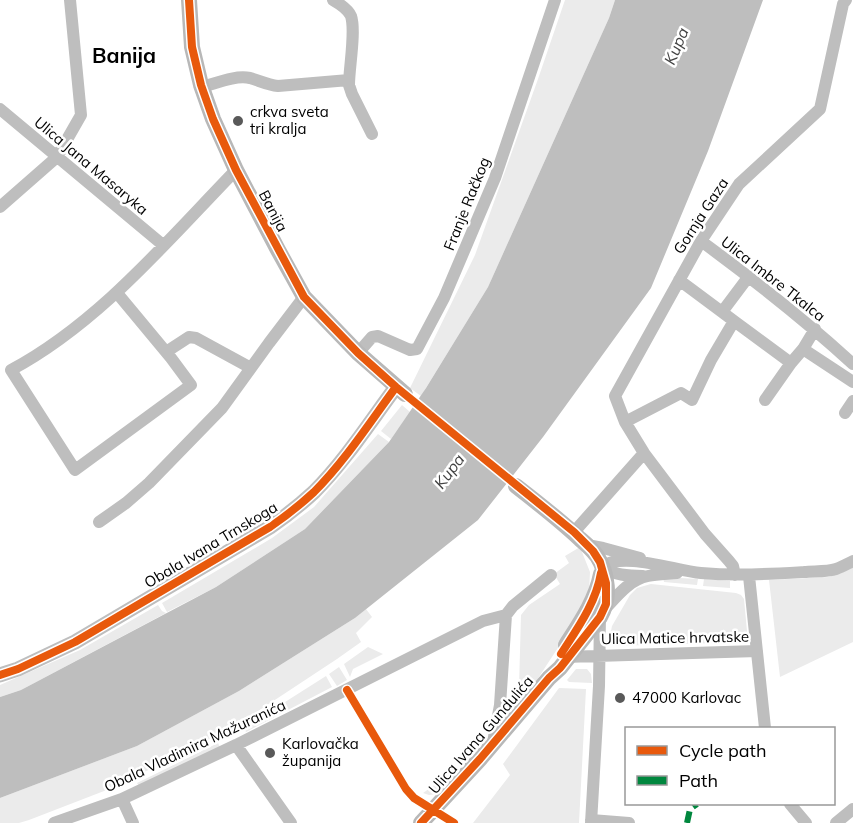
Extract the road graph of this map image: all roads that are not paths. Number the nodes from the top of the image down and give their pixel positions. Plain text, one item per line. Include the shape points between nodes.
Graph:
1 (70, 0) edge
2 (189, 0) edge
3 (333, 0) edge
4 (555, 0) edge
5 (846, 0) edge
6 (349, 80) junction
7 (202, 87) junction
8 (0, 109) edge
9 (372, 134) dead end
10 (57, 157) junction
11 (236, 170) junction
12 (0, 207) edge
13 (701, 241) junction
14 (163, 246) junction
15 (749, 276) junction
16 (679, 280) junction
17 (117, 293) junction
18 (304, 297) junction
19 (722, 312) junction
20 (734, 321) junction
21 (815, 329) junction
22 (803, 349) junction
23 (166, 352) junction
24 (358, 353) junction
25 (791, 363) junction
26 (853, 364) edge
27 (251, 368) junction
28 (5, 373) edge
29 (853, 382) edge
30 (400, 390) joint
31 (765, 400) dead end
32 (853, 400) edge
33 (845, 413) dead end
34 (625, 422) junction
35 (644, 453) junction
36 (516, 486) dead end
37 (99, 522) dead end
38 (574, 532) junction
39 (587, 545) junction
40 (853, 561) edge
41 (652, 564) junction
42 (686, 571) junction
43 (600, 574) junction
44 (551, 575) dead end
45 (735, 575) junction
46 (646, 576) junction
47 (749, 576) junction
48 (602, 613) junction
49 (506, 615) junction
50 (491, 619) junction
51 (504, 630) junction
52 (757, 651) junction
53 (599, 655) junction
54 (564, 658) junction
55 (0, 675) edge
56 (500, 705) junction
57 (517, 716) junction
58 (765, 727) edge
59 (493, 744) junction
60 (236, 746) junction
61 (122, 799) junction
62 (791, 805) edge
63 (853, 809) edge
64 (591, 821) edge
65 (54, 823) edge
66 (133, 823) edge
67 (291, 823) edge
68 (421, 823) edge
69 (629, 823) edge
70 (806, 823) edge
71 (836, 823) edge

1 - 10 street via 81,115
2 - 7 main road, Banija via 192,47
3 - 6 street via 350,14 353,27
4 - 24 street, Franje Račkog via 495,178 444,298 417,349 410,350 378,336 372,337
5 - 13 street, Gornja Gaza via 820,109 739,184
6 - 7 street via 278,86 242,77
6 - 9 street
7 - 11 main road, Banija
8 - 10 street, Ulica Jana Masaryka
10 - 12 street
10 - 14 street, Ulica Jana Masaryka
11 - 14 street
11 - 18 main road, Banija
13 - 15 street, Ulica Imbre Tkalca
13 - 16 street, Gornja Gaza
14 - 17 street
15 - 19 street
15 - 21 street, Ulica Imbre Tkalca
16 - 19 street
16 - 34 street, Gornja Gaza via 615,396
17 - 23 street
17 - 28 street via 34,358
18 - 24 main road, Banija
18 - 27 street
19 - 20 street
20 - 25 street
20 - 34 street via 692,400 681,393
21 - 22 street
21 - 26 street, Ulica Imbre Tkalca
22 - 25 street
22 - 29 street
23 - 27 street via 189,337 196,338
23 - 28 street via 191,386 75,470
24 - 30 main road, Banija
25 - 31 street
27 - 37 street via 222,408 149,483
30 - 55 street, Obala Ivana Trnskoga via 314,492 270,527 75,642
32 - 33 street
34 - 35 street
35 - 38 street
35 - 45 street via 733,566
36 - 38 main road
38 - 39 main road
39 - 41 street
39 - 43 main road via 597,556
40 - 47 street via 834,570
41 - 42 street
41 - 43 street via 608,563
42 - 45 street
42 - 46 street
43 - 46 street
43 - 48 main road via 607,591
43 - 54 main road, Ulica Ivana Gundulića
44 - 49 street
45 - 47 street
46 - 48 street via 620,592
47 - 52 street
48 - 53 street
48 - 54 main road, Ulica Ivana Gundulića
49 - 50 street, Obala Vladimira Mažuranića
49 - 51 street, Ulica Ivana Gundulića
50 - 51 street
50 - 60 street, Obala Vladimira Mažuranića
51 - 56 street, Ulica Ivana Gundulića
52 - 53 street, Ulica Matice hrvatske
52 - 58 street
53 - 54 street, Ulica Matice hrvatske
53 - 64 street
54 - 57 main road, Ulica Ivana Gundulića
56 - 57 street
56 - 59 street, Ulica Ivana Gundulića
57 - 59 main road, Ulica Ivana Gundulića
59 - 68 main road, Ulica Ivana Gundulića
60 - 61 street, Obala Vladimira Mažuranića
60 - 67 street
61 - 65 street, Obala Vladimira Mažuranića
61 - 66 street
62 - 70 street
63 - 71 street
64 - 69 street

